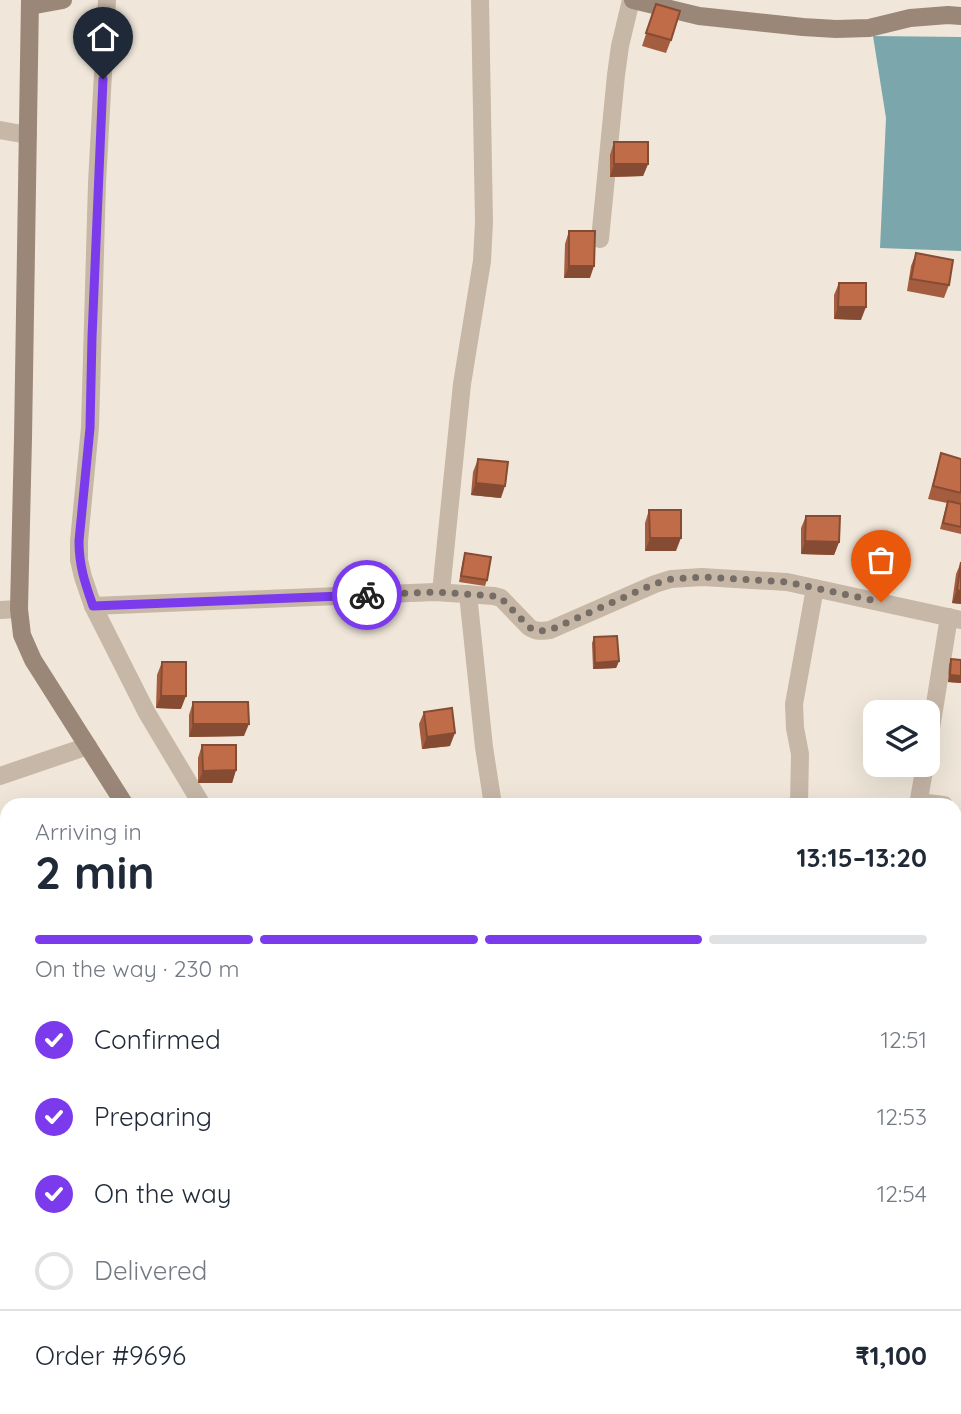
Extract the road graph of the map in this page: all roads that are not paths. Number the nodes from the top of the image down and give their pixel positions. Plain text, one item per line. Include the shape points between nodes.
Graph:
1 (107, 0) edge
2 (480, 0) edge
3 (632, 0) edge
4 (59, 1) edge
5 (30, 3) edge
6 (961, 16) edge
7 (0, 130) edge
8 (28, 135) junction
9 (600, 239) dead end
10 (815, 588) junction
11 (441, 592) junction
12 (468, 594) junction
13 (93, 606) junction
14 (19, 609) junction
15 (0, 610) edge
16 (955, 618) edge
17 (938, 700) edge
18 (88, 746) junction
19 (0, 776) edge
20 (923, 777) edge
21 (121, 798) edge
22 (198, 798) edge
23 (492, 798) edge
24 (799, 798) edge
25 (919, 798) edge

1 - 13 street via 90,428 79,541 79,560
2 - 11 street via 482,261 462,384
3 - 6 main road via 699,16 836,29
3 - 9 street via 620,46
4 - 5 main road
5 - 8 main road
7 - 8 street
8 - 14 main road
10 - 12 street via 787,582 671,579 541,631 529,627 501,598
10 - 16 street
10 - 24 street via 793,717 800,754
11 - 12 street
11 - 13 street
12 - 23 street
13 - 22 street via 147,713
14 - 15 street
14 - 18 main road via 22,635 33,660
16 - 17 street
18 - 19 street
18 - 21 main road
20 - 25 street

